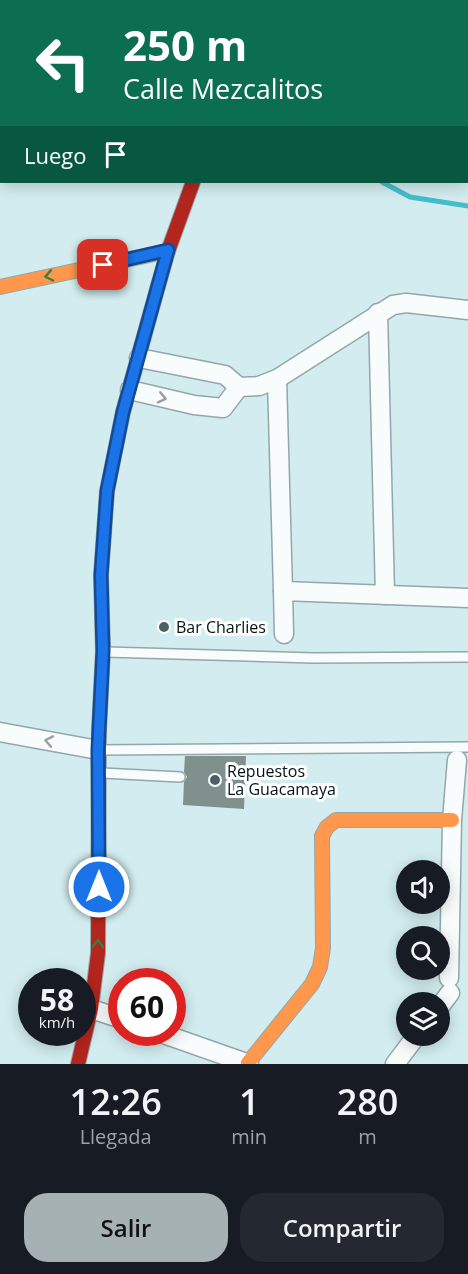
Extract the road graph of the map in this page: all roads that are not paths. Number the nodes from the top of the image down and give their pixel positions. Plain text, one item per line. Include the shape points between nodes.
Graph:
1 (193, 183) edge
2 (168, 250) junction
3 (0, 287) edge
4 (468, 310) edge
5 (378, 313) junction
6 (139, 358) junction
7 (277, 379) junction
8 (239, 387) junction
9 (130, 390) junction
10 (283, 591) junction
11 (385, 595) junction
12 (468, 598) edge
13 (284, 634) dead end
14 (103, 651) junction
15 (468, 657) edge
16 (0, 732) edge
17 (98, 750) junction
18 (463, 753) edge
19 (99, 772) junction
20 (180, 777) dead end
21 (452, 820) junction
22 (96, 969) edge
23 (446, 992) edge
24 (186, 1042) edge
25 (82, 1046) edge
26 (409, 1046) edge
27 (78, 1064) edge
28 (249, 1064) edge
29 (395, 1064) edge

1 - 2 main road
2 -> 3 main road
2 - 6 main road
4 - 5 street via 406,303
5 - 7 street
5 - 11 street
6 - 8 street via 225,375
6 - 9 main road
7 - 8 street via 259,386
7 - 10 street
9 -> 8 street via 223,408
9 - 14 main road via 107,491 101,575
10 - 11 street
10 - 13 street
11 - 12 street
14 - 15 lane via 313,658
14 - 17 main road
17 -> 16 street
17 - 18 lane
17 - 19 main road
18 - 21 street
19 - 20 lane
22 -> 19 main road
21 - 23 street
21 - 28 main road via 336,820 327,827 322,836 320,967 312,984
24 - 28 street
25 - 27 main road
26 - 29 street

